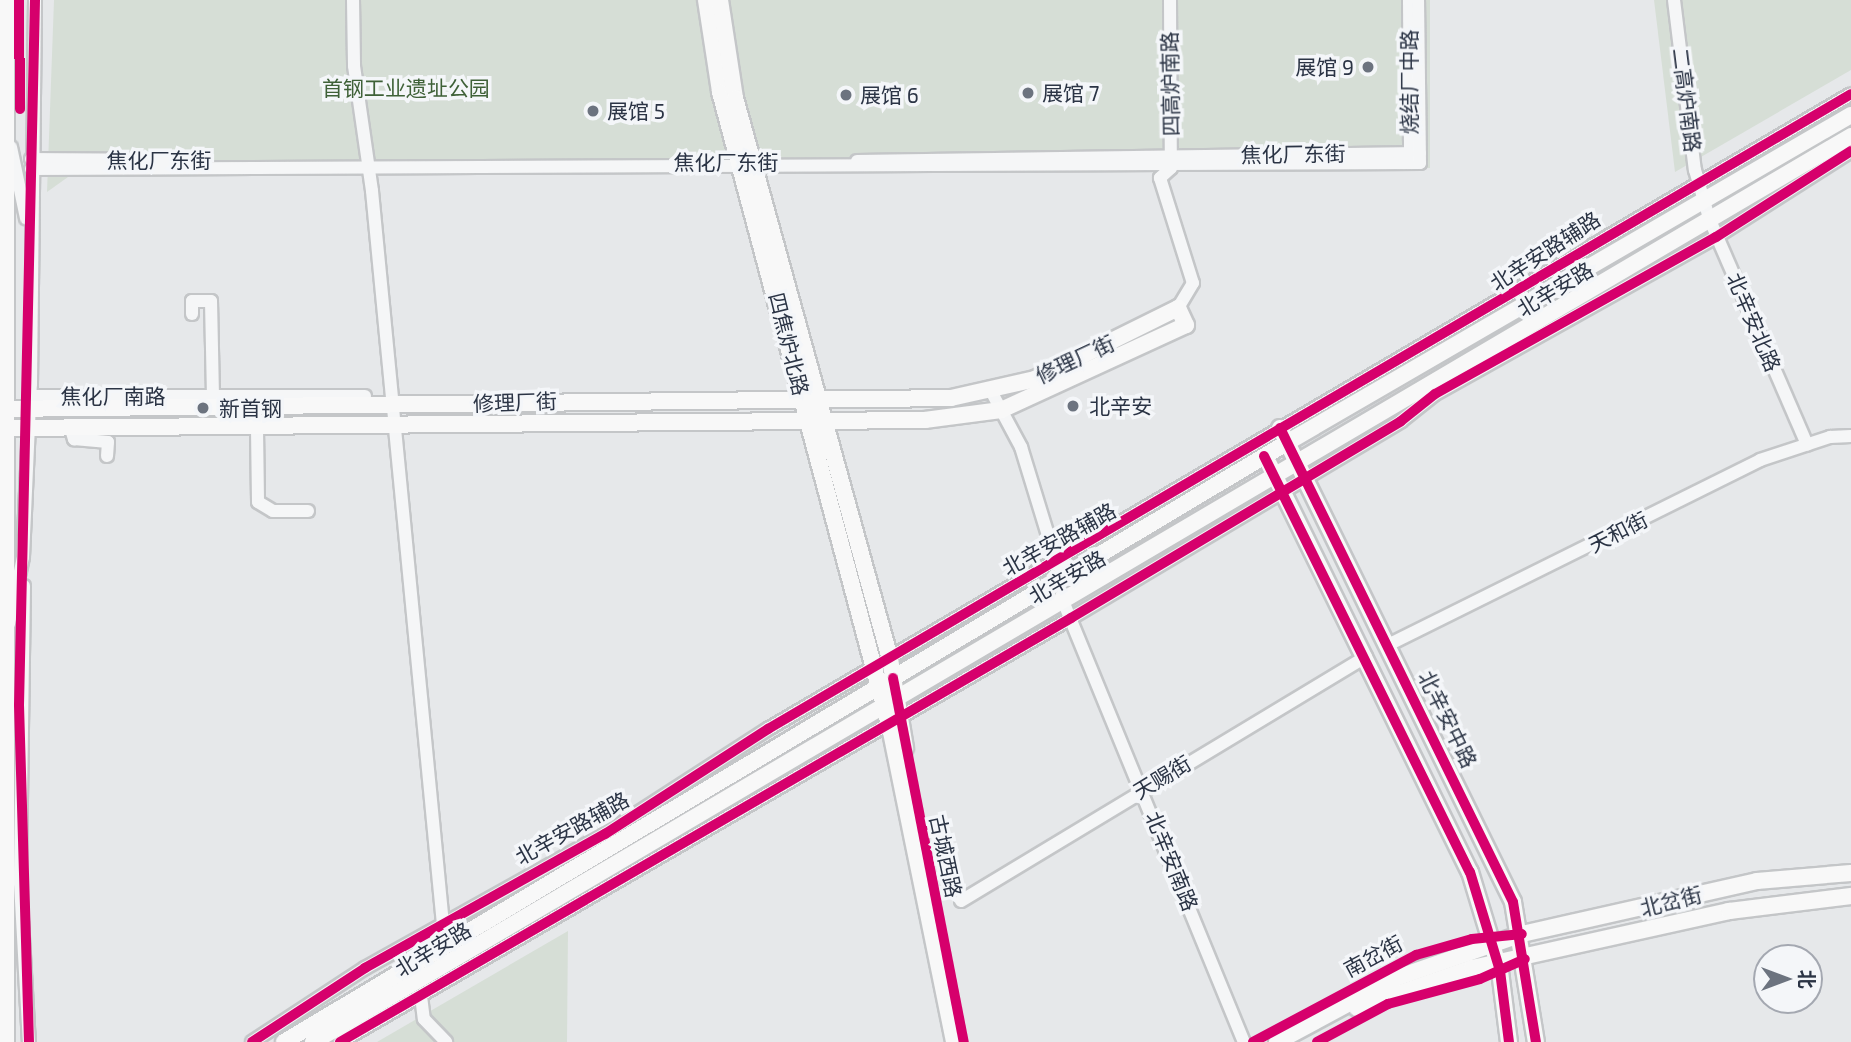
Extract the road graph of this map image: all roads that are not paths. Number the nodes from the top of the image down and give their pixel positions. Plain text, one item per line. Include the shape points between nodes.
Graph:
1 (6, 0) edge
2 (35, 0) edge
3 (353, 0) edge
4 (706, 0) edge
5 (720, 0) edge
6 (1170, 0) edge
7 (1409, 0) edge
8 (1418, 0) edge
9 (1674, 0) edge
10 (1851, 94) edge
11 (1851, 115) edge
12 (6, 122) junction
13 (1851, 136) edge
14 (1851, 150) edge
15 (1415, 158) junction
16 (1171, 162) junction
17 (31, 164) junction
18 (364, 164) junction
19 (748, 166) junction
20 (1701, 192) junction
21 (1709, 218) junction
22 (1716, 237) junction
23 (33, 284) junction
24 (1178, 308) junction
25 (192, 314) dead end
26 (1509, 317) junction
27 (1537, 335) junction
28 (1441, 338) junction
29 (1494, 342) junction
30 (991, 391) junction
31 (213, 396) junction
32 (365, 396) dead end
33 (811, 400) junction
34 (29, 401) junction
35 (394, 407) junction
36 (2, 409) edge
37 (1001, 410) junction
38 (808, 421) junction
39 (825, 421) junction
40 (70, 426) junction
41 (396, 426) junction
42 (1, 428) edge
43 (26, 428) junction
44 (257, 429) junction
45 (1284, 435) junction
46 (1851, 436) edge
47 (1807, 445) junction
48 (107, 456) dead end
49 (1264, 456) junction
50 (1298, 460) junction
51 (1275, 472) junction
52 (1307, 475) junction
53 (1283, 488) junction
54 (308, 510) dead end
55 (1109, 553) junction
56 (23, 557) junction
57 (1057, 565) junction
58 (1061, 596) junction
59 (1071, 618) junction
60 (4, 642) junction
61 (1390, 643) junction
62 (1366, 657) junction
63 (890, 659) junction
64 (872, 670) junction
65 (893, 678) junction
66 (877, 687) junction
67 (892, 711) junction
68 (1143, 787) junction
69 (761, 799) junction
70 (711, 809) junction
71 (669, 813) junction
72 (605, 834) junction
73 (20, 835) junction
74 (673, 841) junction
75 (1851, 873) edge
76 (2, 895) junction
77 (1851, 896) edge
78 (961, 901) dead end
79 (443, 924) junction
80 (1522, 934) junction
81 (1493, 944) junction
82 (1525, 959) junction
83 (1497, 964) junction
84 (421, 996) junction
85 (376, 1020) junction
86 (346, 1023) junction
87 (6, 1042) edge
88 (29, 1042) edge
89 (252, 1042) edge
90 (284, 1042) edge
91 (313, 1042) edge
92 (340, 1042) edge
93 (446, 1042) edge
94 (954, 1042) edge
95 (964, 1042) edge
96 (1244, 1042) edge
97 (1277, 1042) edge
98 (1297, 1042) edge
99 (1509, 1042) edge
100 (1536, 1042) edge

1 - 12 main road
2 - 17 street
3 - 18 street
4 - 19 main road, 四焦炉北路 via 712,57
5 - 19 main road, 四焦炉北路
6 - 16 street, 四高炉南路
7 - 15 street, 烧结厂中路
8 - 15 street, 烧结厂中路
9 - 20 street, 二高炉南路
10 - 20 street, 北辛安路辅路
11 - 20 main road, 北辛安路
12 - 23 street via 27,219
12 - 36 main road
13 - 21 main road, 北辛安路
14 - 22 street
15 - 16 street, 焦化厂东街
16 - 19 street, 焦化厂东街
16 - 24 street, 四高炉南路 via 1160,178 1193,283
17 - 18 street, 焦化厂东街
17 - 23 street
18 - 19 street, 焦化厂东街
18 - 35 street
19 - 33 main road, 四焦炉北路
20 - 21 street, 北辛安北路
20 - 26 main road, 北辛安路
20 - 28 street, 北辛安路辅路 via 1618,226
21 - 22 street, 北辛安北路
21 - 29 main road, 北辛安路
22 - 27 street
22 - 47 street, 北辛安北路
23 - 34 street
24 - 30 main road, 修理厂街 via 1073,363
24 - 37 main road, 修理厂街 via 1186,325
25 - 31 street via 192,301 211,301
26 - 28 street
26 - 45 main road, 北辛安路
27 - 29 street
27 - 52 street
28 - 45 street, 北辛安路辅路
29 - 50 main road, 北辛安路
30 - 33 main road, 修理厂街 via 907,400
30 - 37 street
31 - 32 street, 焦化厂南路
31 - 34 street, 焦化厂南路
33 - 35 main road, 修理厂街
33 - 38 main road, 四焦炉北路
33 - 39 main road, 四焦炉北路
34 - 35 main road, 修理厂街
34 - 36 main road, 修理厂街
34 - 43 street
35 - 41 street
36 - 42 main road
37 - 39 main road, 修理厂街 via 925,420
37 - 57 street via 1021,447
38 - 39 main road, 修理厂街
38 - 41 main road, 修理厂街
38 - 64 main road, 四焦炉北路
39 - 63 main road, 四焦炉北路
40 - 43 main road
40 - 44 main road, 修理厂街
40 - 48 street via 74,439 108,442
41 - 44 main road, 修理厂街
41 - 79 street
42 - 43 main road
42 - 60 main road
43 - 56 street
44 - 54 street via 258,502 273,511
45 - 49 main road, 北辛安路
45 - 50 main road, 北辛安中路
45 - 57 street, 北辛安路辅路
46 - 47 street, 天和街
47 - 61 street, 天和街 via 1760,460
49 - 51 main road
49 - 55 main road, 北辛安路
50 - 51 main road, 北辛安路
50 - 52 main road, 北辛安中路
51 - 53 main road
51 - 58 main road, 北辛安路
52 - 53 street
52 - 61 main road, 北辛安中路
53 - 59 street
53 - 62 main road
55 - 57 street
55 - 65 main road, 北辛安路
56 - 60 street
56 - 73 street
57 - 63 street, 北辛安路辅路
58 - 59 street, 北辛安南路
58 - 67 main road, 北辛安路
59 - 67 street
59 - 68 street, 北辛安南路
60 - 76 main road
61 - 80 main road, 北辛安中路 via 1513,902
62 - 68 street, 天赐街
62 - 81 main road via 1470,872
63 - 64 street, 北辛安路辅路
63 - 65 main road, 四焦炉北路
64 - 66 main road, 四焦炉北路
64 - 72 street, 北辛安路辅路
65 - 66 main road, 北辛安路
65 - 67 main road, 古城西路
66 - 67 main road, 古城西路
66 - 71 main road, 北辛安路
67 - 69 street
67 - 70 main road, 北辛安路
67 - 94 main road, 古城西路
67 - 95 main road, 古城西路
68 - 78 street, 天赐街
68 - 96 street, 北辛安南路
69 - 70 street
69 - 74 street
70 - 74 main road, 北辛安路
71 - 72 street
71 - 90 main road, 北辛安路
72 - 79 street, 北辛安路辅路
73 - 76 street
73 - 88 street
74 - 84 street
74 - 86 main road, 北辛安路
75 - 80 main road, 北岔街 via 1756,881
76 - 87 main road
77 - 82 main road, 北岔街 via 1729,911
79 - 89 street, 北辛安路辅路
80 - 81 main road, 北岔街
80 - 82 main road, 北辛安中路
81 - 83 main road
81 - 97 main road, 南岔街 via 1396,978
82 - 83 main road, 北岔街
82 - 100 main road, 北辛安中路
83 - 98 main road, 南岔街 via 1366,1003
83 - 99 main road
84 - 85 street
84 - 93 street via 424,1019
85 - 86 street
85 - 92 street
86 - 91 main road, 北辛安路

